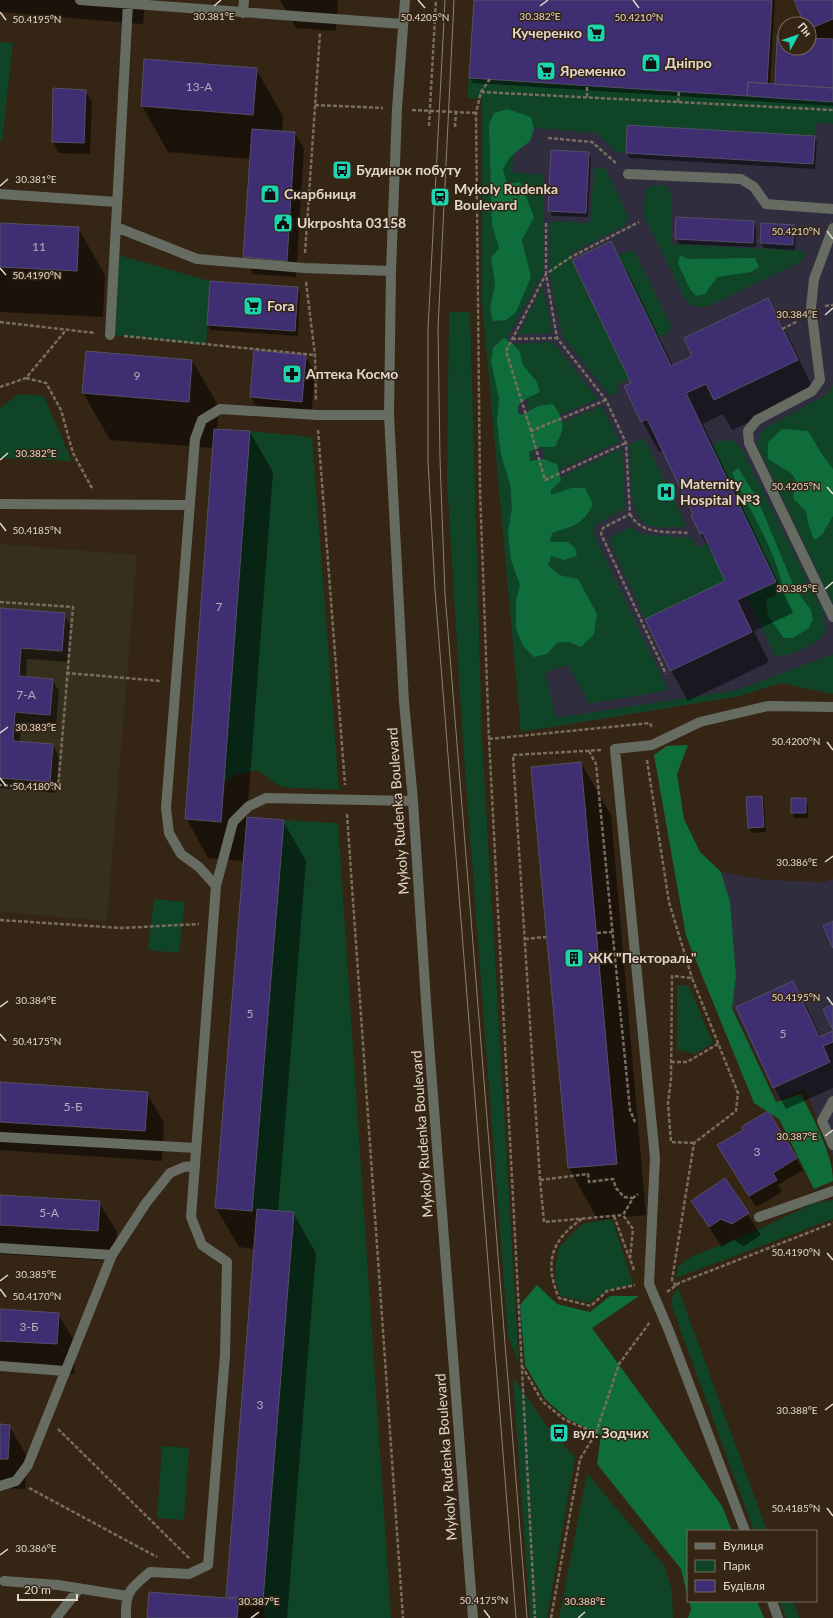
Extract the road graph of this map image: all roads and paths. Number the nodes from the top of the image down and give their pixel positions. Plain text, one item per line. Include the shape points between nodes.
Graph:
1 (80, 0) edge
2 (244, 0) edge
3 (405, 0) edge
4 (436, 0) edge
5 (128, 4) junction
6 (243, 13) junction
7 (403, 24) junction
8 (490, 79) dead end
9 (587, 85) dead end
10 (679, 91) dead end
11 (481, 92) junction
12 (587, 97) junction
13 (678, 102) junction
14 (833, 110) edge
15 (456, 113) dead end
16 (429, 126) dead end
17 (455, 127) dead end
18 (548, 138) dead end
19 (628, 174) joint
20 (0, 194) edge
21 (116, 202) junction
22 (833, 209) edge
23 (639, 222) dead end
24 (546, 223) dead end
25 (116, 227) junction
26 (833, 228) edge
27 (391, 272) junction
28 (546, 274) junction
29 (0, 322) edge
30 (66, 330) junction
31 (110, 335) junction
32 (557, 338) junction
33 (512, 339) junction
34 (315, 355) dead end
35 (26, 378) junction
36 (0, 387) edge
37 (606, 400) junction
38 (389, 415) junction
39 (531, 431) junction
40 (626, 443) junction
41 (0, 504) edge
42 (101, 505) junction
43 (190, 505) junction
44 (630, 514) junction
45 (690, 533) dead end
46 (0, 602) edge
47 (833, 617) edge
48 (66, 673) junction
49 (666, 674) dead end
50 (176, 683) junction
51 (833, 707) edge
52 (489, 739) junction
53 (658, 742) junction
54 (644, 746) junction
55 (615, 749) junction
56 (589, 751) junction
57 (0, 785) edge
58 (413, 801) junction
59 (216, 886) junction
60 (0, 920) edge
61 (213, 923) junction
62 (612, 932) junction
63 (597, 933) dead end
64 (546, 937) dead end
65 (525, 939) junction
66 (692, 978) junction
67 (718, 1044) junction
68 (671, 1062) junction
69 (833, 1101) edge
70 (636, 1124) dead end
71 (0, 1137) edge
72 (694, 1143) junction
73 (833, 1145) edge
74 (196, 1148) junction
75 (195, 1166) junction
76 (540, 1180) junction
77 (833, 1191) edge
78 (640, 1192) dead end
79 (633, 1198) junction
80 (623, 1215) junction
81 (614, 1216) junction
82 (759, 1217) dead end
83 (582, 1219) junction
84 (833, 1223) edge
85 (0, 1248) edge
86 (112, 1255) junction
87 (630, 1259) junction
88 (634, 1272) dead end
89 (639, 1285) dead end
90 (676, 1286) junction
91 (658, 1308) junction
92 (0, 1366) edge
93 (521, 1366) junction
94 (66, 1371) junction
95 (47, 1418) junction
96 (596, 1433) junction
97 (16, 1481) junction
98 (0, 1486) edge
99 (745, 1530) edge
100 (161, 1559) dead end
101 (200, 1569) junction
102 (4, 1581) dead end
103 (79, 1589) junction
104 (128, 1596) junction
105 (772, 1602) edge
106 (56, 1618) edge
107 (126, 1618) edge
108 (473, 1618) edge
109 (535, 1618) edge
110 (551, 1618) edge
111 (778, 1618) edge

1 - 5 street
2 - 6 street
3 - 7 street, Mykoly Rudenka Boulevard
4 - 16 path
5 - 6 street
5 - 21 street
6 - 7 street
7 - 27 street, Mykoly Rudenka Boulevard via 396,109
8 - 11 path
9 - 12 path
10 - 13 path
11 - 12 path
11 - 52 path via 476,113 480,458
12 - 13 path
13 - 14 path
15 - 17 path
18 - 19 path via 592,142
19 - 22 street via 741,179 754,187 766,204
20 - 21 street
21 - 25 street
23 - 28 path via 571,257
24 - 28 path
25 - 27 street via 197,259
25 - 31 street
26 - 47 street via 814,279 811,307 820,380 812,391 757,420 748,431 749,443
27 - 38 street, Mykoly Rudenka Boulevard
28 - 32 path
28 - 33 path
29 - 30 path
30 - 31 path
30 - 35 path
31 - 34 path
32 - 33 path
32 - 37 path
33 - 39 path via 506,351
35 - 36 path
35 - 42 path via 46,383 61,410 73,453
37 - 39 path
37 - 40 path
38 - 43 street via 317,416 220,409 202,420 195,439
38 - 58 street, Mykoly Rudenka Boulevard via 404,702
39 - 40 path via 545,480
40 - 44 path
41 - 42 street
42 - 43 street
43 - 50 street
44 - 45 path via 636,523 647,530
44 - 49 path via 603,528 601,534
46 - 48 path via 72,607
48 - 50 path
48 - 57 path via 58,789
50 - 59 street via 166,808 169,833 181,854 199,867
51 - 53 street via 768,706 700,722
52 - 53 path via 650,723
52 - 93 path
53 - 54 street
54 - 55 street
54 - 66 path via 669,902
55 - 56 path
55 - 91 street via 655,1158 649,1284
56 - 62 path via 596,764
56 - 65 path via 513,755
58 - 59 street via 266,798 249,806 233,822
58 - 108 street, Mykoly Rudenka Boulevard via 428,1033
59 - 61 street
60 - 61 path via 121,928
61 - 74 street
62 - 63 path
62 - 70 path via 630,1110
64 - 65 path
65 - 76 path
66 - 67 path
66 - 68 path via 672,976
67 - 68 path via 687,1062
67 - 72 path via 738,1094 736,1111
68 - 72 path via 668,1103 671,1142
69 - 73 street via 822,1121
71 - 74 street
72 - 90 path via 672,1280
74 - 75 street
75 - 86 street via 184,1167 170,1173 146,1203
75 - 101 street via 191,1217 202,1245 228,1262 225,1355 208,1565
76 - 79 path via 588,1174 589,1182 613,1179 616,1188 624,1197
76 - 83 path via 544,1222
77 - 82 street
78 - 79 path
79 - 80 path
80 - 81 path
80 - 87 path via 632,1229
81 - 83 path
81 - 87 path
83 - 89 path via 570,1228 555,1246 552,1281 559,1298 591,1306 607,1291
84 - 90 path
85 - 86 street
86 - 94 street
87 - 88 path
90 - 91 path via 668,1291
91 - 96 path via 619,1364
91 - 99 street
92 - 94 street
93 - 96 path via 542,1401 565,1420
93 - 109 path
94 - 95 street
95 - 97 street via 28,1465
95 - 101 path
96 - 110 path via 580,1459
97 - 98 street
97 - 100 path
101 - 104 street via 189,1574 150,1572 130,1589
102 - 103 street
103 - 104 street
103 - 106 street
104 - 107 street via 125,1604
105 - 111 street

